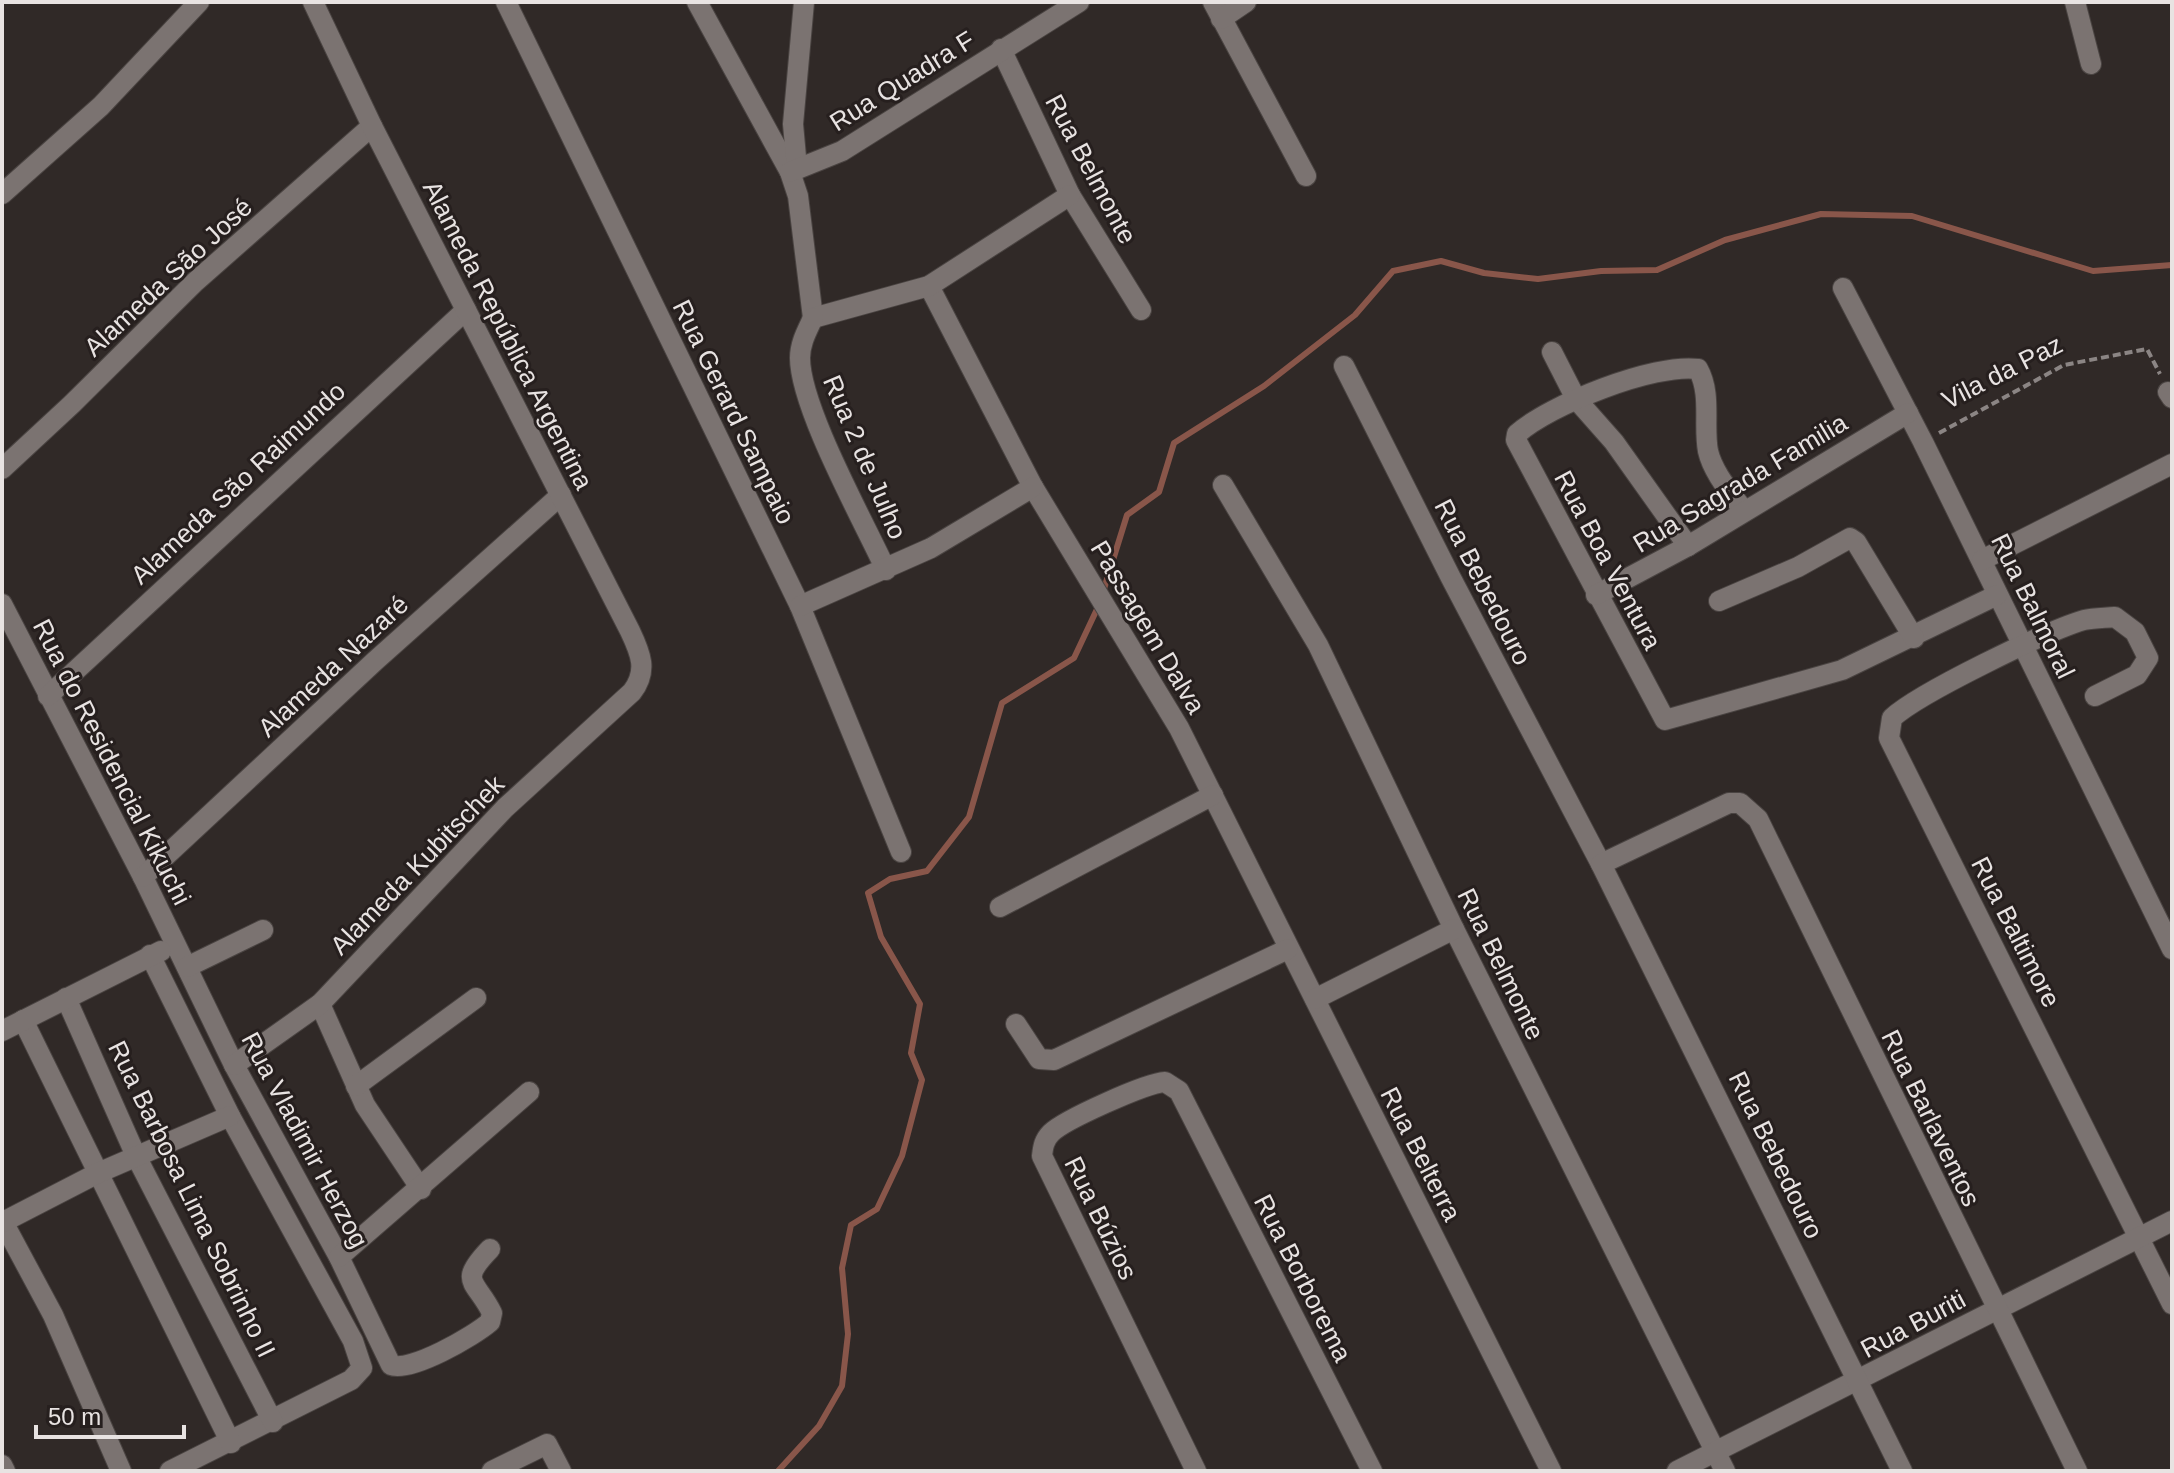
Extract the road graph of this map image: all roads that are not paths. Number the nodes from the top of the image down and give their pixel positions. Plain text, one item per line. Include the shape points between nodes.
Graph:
1 (199, 2) edge
2 (313, 2) edge
3 (506, 2) edge
4 (697, 2) edge
5 (804, 2) edge
6 (1079, 2) edge
7 (1246, 2) edge
8 (2075, 2) edge
9 (1217, 10) edge
10 (1001, 49) junction
11 (2091, 64) dead end
12 (372, 126) junction
13 (794, 170) junction
14 (1306, 176) dead end
15 (2, 194) edge
16 (1070, 195) junction
17 (929, 286) junction
18 (1843, 288) dead end
19 (466, 310) junction
20 (1141, 310) dead end
21 (813, 318) junction
22 (1552, 352) dead end
23 (1344, 366) dead end
24 (1576, 399) junction
25 (1908, 413) junction
26 (2172, 464) edge
27 (2, 469) edge
28 (1223, 485) dead end
29 (1033, 487) junction
30 (561, 495) junction
31 (1744, 511) junction
32 (1688, 546) junction
33 (1982, 560) junction
34 (886, 570) junction
35 (1596, 595) junction
36 (1997, 595) junction
37 (1719, 601) dead end
38 (2, 604) edge
39 (800, 606) junction
40 (1914, 638) junction
41 (2024, 646) junction
42 (632, 692) joint
43 (48, 696) junction
44 (2095, 696) dead end
45 (1213, 795) junction
46 (901, 852) dead end
47 (1601, 864) junction
48 (143, 877) junction
49 (1000, 907) dead end
50 (1454, 929) junction
51 (263, 930) dead end
52 (176, 945) junction
53 (1288, 949) junction
54 (2172, 949) edge
55 (150, 955) junction
56 (187, 967) junction
57 (66, 998) junction
58 (476, 998) dead end
59 (1315, 999) junction
60 (320, 1004) junction
61 (23, 1020) junction
62 (1016, 1024) dead end
63 (2, 1031) edge
64 (234, 1065) junction
65 (356, 1086) junction
66 (529, 1092) dead end
67 (1187, 1108) joint
68 (230, 1116) junction
69 (136, 1156) junction
70 (98, 1173) junction
71 (421, 1189) junction
72 (3, 1221) edge
73 (2172, 1221) edge
74 (2139, 1236) junction
75 (490, 1249) dead end
76 (9, 1251) edge
77 (339, 1257) junction
78 (2172, 1304) edge
79 (1996, 1310) junction
80 (1858, 1382) junction
81 (273, 1422) junction
82 (231, 1443) junction
83 (1715, 1452) junction
84 (2, 1465) edge
85 (5, 1471) edge
86 (121, 1471) edge
87 (170, 1471) edge
88 (492, 1471) edge
89 (561, 1471) edge
90 (1196, 1471) edge
91 (1372, 1471) edge
92 (1551, 1471) edge
93 (1677, 1471) edge
94 (1725, 1471) edge
95 (1902, 1471) edge
96 (2077, 1471) edge

1 - 15 street via 101,106
2 - 12 street, Alameda República Argentina
3 - 39 street, Rua Gerard Sampaio
4 - 13 street
5 - 13 street
6 - 10 street, Rua Quadra F
7 - 9 street
8 - 11 street
9 - 14 street
10 - 13 street, Rua Quadra F via 842,151
10 - 16 street, Rua Belmonte
12 - 19 street, Alameda República Argentina
12 - 27 street, Alameda São José via 195,282
13 - 21 street
16 - 17 street
16 - 20 street, Rua Belmonte
17 - 21 street
17 - 29 street, Passagem Dalva
18 - 25 street, Rua Balmoral
19 - 30 street, Alameda República Argentina
19 - 43 street, Alameda São Raimundo
21 - 34 street, Rua 2 de Julho via 803,338 802,378 814,416
22 - 24 street
23 - 47 street, Rua Bebedouro
24 - 31 street via 1620,382 1698,369 1708,450
24 - 32 street via 1614,442
24 - 35 street, Rua Boa Ventura via 1520,431 1516,440
25 - 31 street, Rua Sagrada Familia
25 - 33 street, Rua Balmoral
26 - 33 street
28 - 50 street, Rua Belmonte via 1318,645
29 - 34 street, Rua 2 de Julho
29 - 45 street, Passagem Dalva via 1160,694
30 - 42 street, Alameda República Argentina via 638,649 642,674
30 - 48 street, Alameda Nazaré
31 - 32 street, Rua Sagrada Familia
32 - 35 street, Rua Sagrada Familia
33 - 36 street, Rua Balmoral
34 - 39 street, Rua 2 de Julho
35 - 40 street, Rua Boa Ventura via 1665,720 1842,670
36 - 40 street
36 - 41 street, Rua Balmoral
37 - 40 street via 1850,538
38 - 43 street, Rua do Residencial Kikuchi
39 - 46 street, Rua Gerard Sampaio
41 - 44 street, Rua Baltimore via 2085,620 2115,617 2135,632 2148,658 2137,675
41 - 54 street, Rua Balmoral
41 - 74 street, Rua Baltimore via 1899,711 1892,718 1889,738
42 - 60 street, Alameda Kubitschek via 505,808
43 - 48 street, Rua do Residencial Kikuchi
45 - 49 street
45 - 53 street, Passagem Dalva
47 - 79 street, Rua Barlaventos via 1729,803 1740,803 1758,819
47 - 80 street, Rua Bebedouro
48 - 52 street, Rua do Residencial Kikuchi
50 - 59 street
50 - 83 street, Rua Belmonte
51 - 56 street
52 - 55 street
52 - 56 street, Rua Vladimir Herzog
53 - 59 street, Passagem Dalva
53 - 62 street via 1054,1060 1039,1059
55 - 57 street
55 - 68 street
56 - 64 street, Rua Vladimir Herzog
57 - 61 street
57 - 69 street, Rua Barbosa Lima Sobrinho II
58 - 65 street
59 - 92 street, Rua Belterra
60 - 64 street, Alameda Kubitschek
60 - 65 street
61 - 63 street
61 - 70 street
64 - 77 street, Rua Vladimir Herzog
65 - 71 street via 375,1124
66 - 71 street
67 - 90 street, Rua Búzios via 1174,1086 1158,1082 1049,1134 1042,1156
67 - 91 street, Rua Borborema
68 - 69 street
68 - 81 street via 353,1341 362,1368 358,1376
69 - 70 street
69 - 81 street, Rua Barbosa Lima Sobrinho II
70 - 72 street
70 - 82 street
71 - 77 street
72 - 76 street
73 - 74 street, Rua Buriti
74 - 78 street, Rua Baltimore
74 - 79 street, Rua Buriti
75 - 77 street, Rua Vladimir Herzog via 470,1276 492,1313 490,1322 449,1349 405,1367 387,1360
76 - 86 street via 53,1315
79 - 80 street, Rua Buriti
79 - 96 street, Rua Barlaventos
80 - 83 street, Rua Buriti
80 - 95 street, Rua Bebedouro
81 - 82 street
82 - 87 street
83 - 93 street, Rua Buriti
83 - 94 street, Rua Belmonte
84 - 85 street
88 - 89 street via 547,1444

